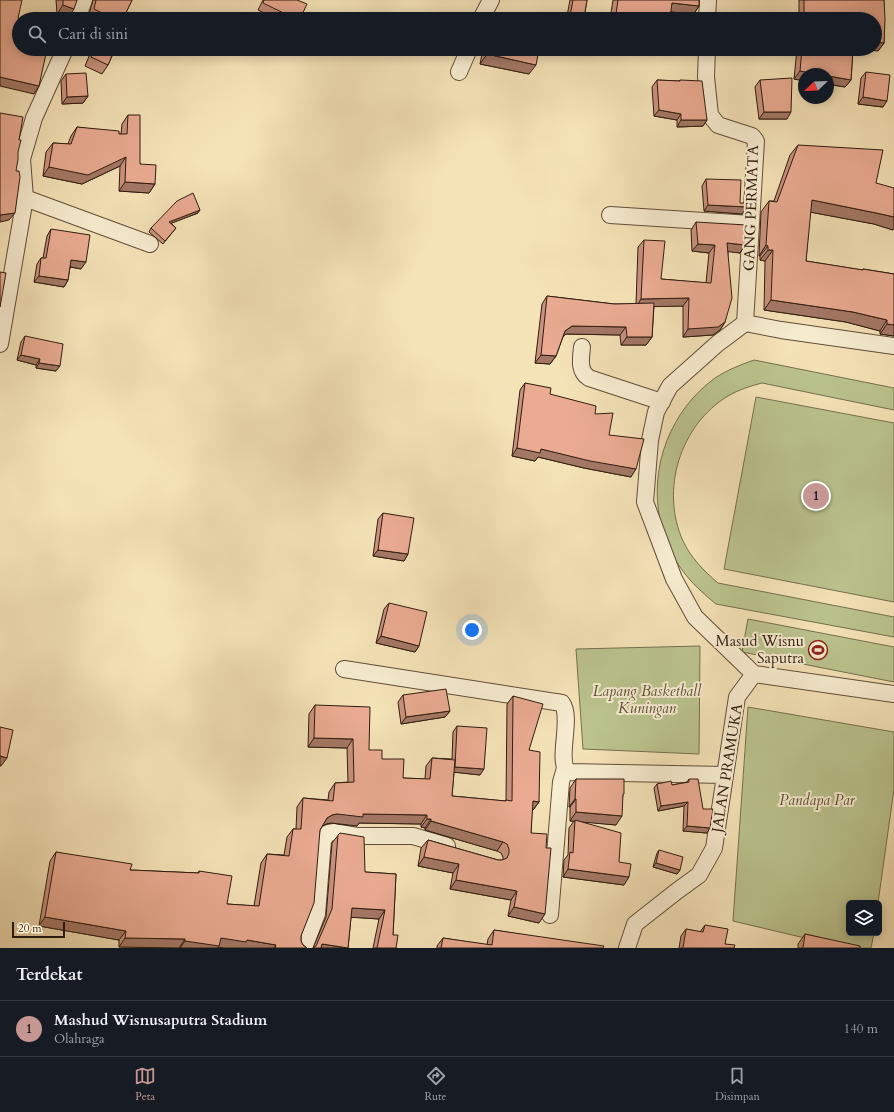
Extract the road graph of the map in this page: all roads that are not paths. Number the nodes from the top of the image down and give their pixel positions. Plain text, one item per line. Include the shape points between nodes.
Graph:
1 (84, 0) edge
2 (491, 0) edge
3 (708, 0) edge
4 (80, 12) edge
5 (485, 12) edge
6 (707, 12) edge
7 (62, 56) edge
8 (465, 56) edge
9 (707, 56) edge
10 (459, 72) dead end
11 (25, 198) junction
12 (610, 215) dead end
13 (751, 224) junction
14 (150, 244) dead end
15 (745, 323) junction
16 (0, 344) edge
17 (894, 346) edge
18 (582, 347) dead end
19 (662, 402) junction
20 (344, 670) dead end
21 (754, 674) junction
22 (894, 694) edge
23 (565, 768) junction
24 (725, 775) junction
25 (464, 851) edge
26 (550, 916) dead end
27 (304, 948) edge
28 (627, 948) edge

1 - 4 street
2 - 5 street
3 - 6 street
7 - 11 street via 34,118 22,159
8 - 10 street
9 - 13 street, GANG PERMATA via 710,115 718,125 752,136 756,141
11 - 14 street
11 - 16 street
12 - 13 street
13 - 15 street, GANG PERMATA
15 - 17 street
15 - 19 street via 670,386
18 - 19 street via 581,365 589,378
19 - 21 street via 656,412 650,440 645,502 674,579 695,617
20 - 23 street via 562,703 566,712
21 - 22 street
21 - 24 street, JALAN PRAMUKA via 737,697
23 - 24 street via 568,772
23 - 26 street via 561,782
24 - 28 street, JALAN PRAMUKA via 714,848 699,875 635,924
25 - 27 street via 413,836 328,833 323,840 317,914

